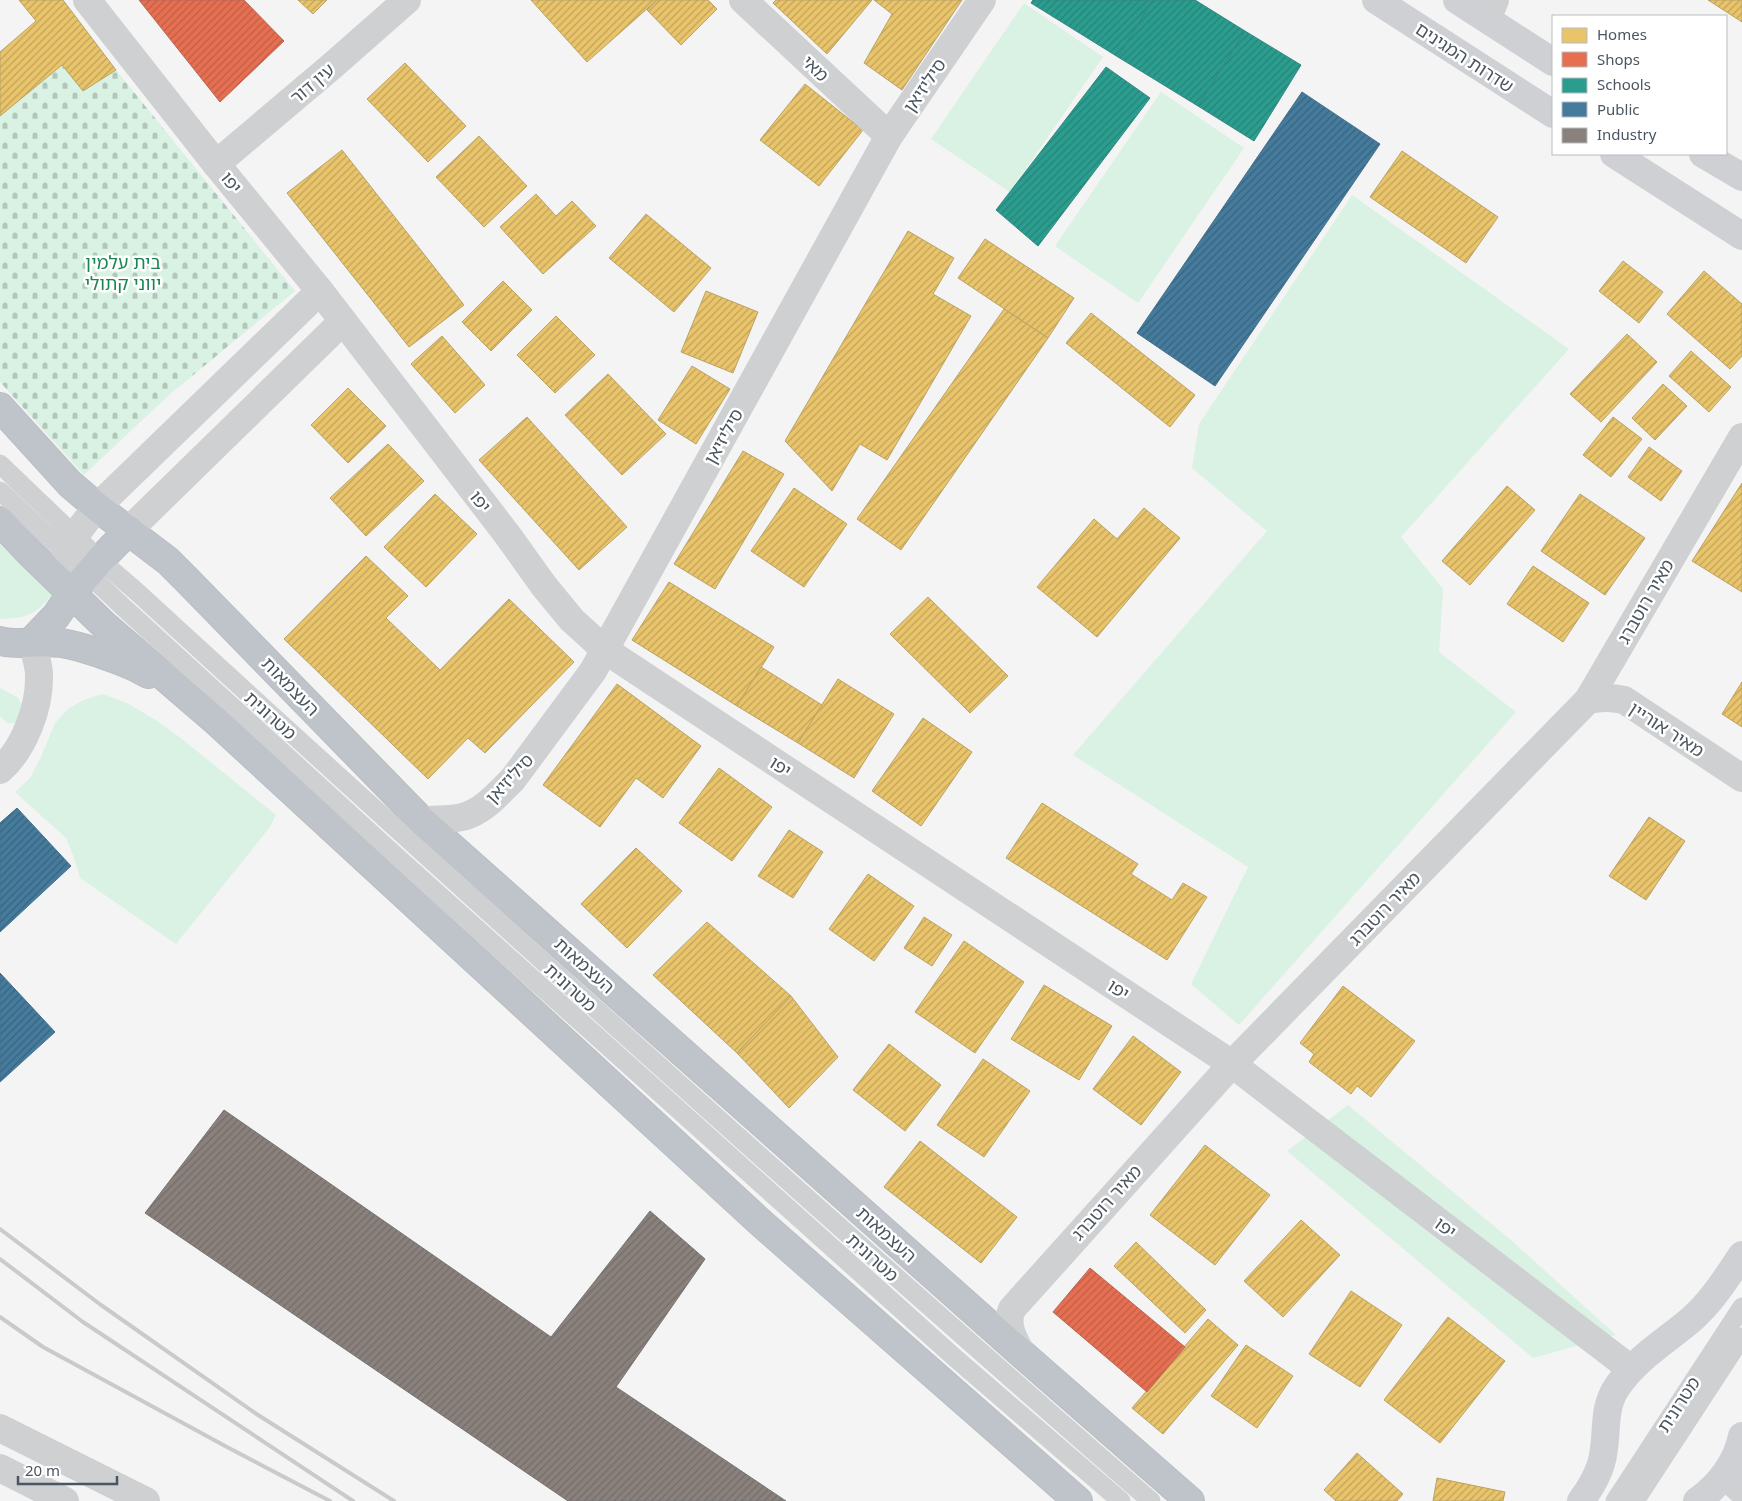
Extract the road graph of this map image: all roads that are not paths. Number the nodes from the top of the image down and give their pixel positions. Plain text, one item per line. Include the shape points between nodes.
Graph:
1 (88, 0) edge
2 (407, 0) edge
3 (743, 0) edge
4 (982, 0) edge
5 (1376, 0) edge
6 (1457, 0) edge
7 (1491, 10) edge
8 (1552, 61) edge
9 (1552, 113) edge
10 (889, 136) junction
11 (1616, 155) edge
12 (1705, 155) edge
13 (216, 164) junction
14 (1742, 177) edge
15 (1742, 236) edge
16 (320, 291) junction
17 (343, 321) junction
18 (0, 407) edge
19 (1742, 437) edge
20 (0, 464) edge
21 (0, 491) edge
22 (97, 507) junction
23 (0, 521) edge
24 (129, 530) junction
25 (70, 545) junction
26 (86, 576) junction
27 (0, 641) edge
28 (32, 641) junction
29 (605, 650) junction
30 (1588, 700) junction
31 (217, 722) junction
32 (0, 770) edge
33 (1742, 778) edge
34 (422, 821) junction
35 (1232, 1064) junction
36 (1742, 1255) edge
37 (1742, 1307) edge
38 (1742, 1337) edge
39 (1022, 1354) junction
40 (1631, 1368) junction
41 (0, 1428) edge
42 (1742, 1436) edge
43 (0, 1468) edge
44 (1734, 1483) edge
45 (65, 1501) edge
46 (146, 1501) edge
47 (1078, 1501) edge
48 (1121, 1501) edge
49 (1151, 1501) edge
50 (1190, 1501) edge
51 (1581, 1501) edge
52 (1615, 1501) edge
53 (1635, 1501) edge
54 (1696, 1501) edge

1 - 13 street, יפו
2 - 13 street, עין דור
3 - 10 street, מאי
4 - 10 street, סיליזיאן
5 - 9 street, שדרות המגינים
6 - 7 street
7 - 8 street
10 - 29 street, סיליזיאן
11 - 15 street
12 - 14 street
13 - 16 street, יפו
16 - 17 street, יפו
16 - 22 street
17 - 24 street
17 - 29 street, יפו via 544,586 572,620
18 - 22 highway, העצמאות via 70,484
19 - 30 street, מאיר רוטברג
20 - 25 lane, מטרונית
21 - 25 lane, מטרונית
22 - 24 highway, העצמאות
22 - 25 street
23 - 26 highway
24 - 26 highway
24 - 34 highway, העצמאות via 168,561
25 - 26 lane, מטרונית
25 - 26 street via 64,574 66,584
26 - 28 highway
26 - 31 highway
26 - 48 lane, מטרונית via 940,1344
26 - 49 lane, מטרונית via 137,592 425,856 907,1288
27 - 28 highway via 14,644
28 - 31 highway via 62,643 144,671
28 - 32 street via 40,673 33,717 9,762
29 - 34 street, סיליזיאן via 576,694 500,792 475,812 463,817
29 - 35 street, יפו
30 - 33 street, מאיר אוריין via 1601,697 1624,700
30 - 35 street, מאיר רוטברג
31 - 47 highway via 761,1222
34 - 39 highway, העצמאות
35 - 39 street, מאיר רוטברג via 1012,1309 1012,1336
35 - 40 street, יפו
36 - 40 street via 1694,1316
37 - 52 lane, מטרונית
38 - 53 lane, מטרונית
39 - 50 highway, העצמאות
40 - 51 street via 1616,1388 1608,1407 1601,1465
41 - 46 street
42 - 44 street via 1733,1463
43 - 45 street
44 - 54 street

